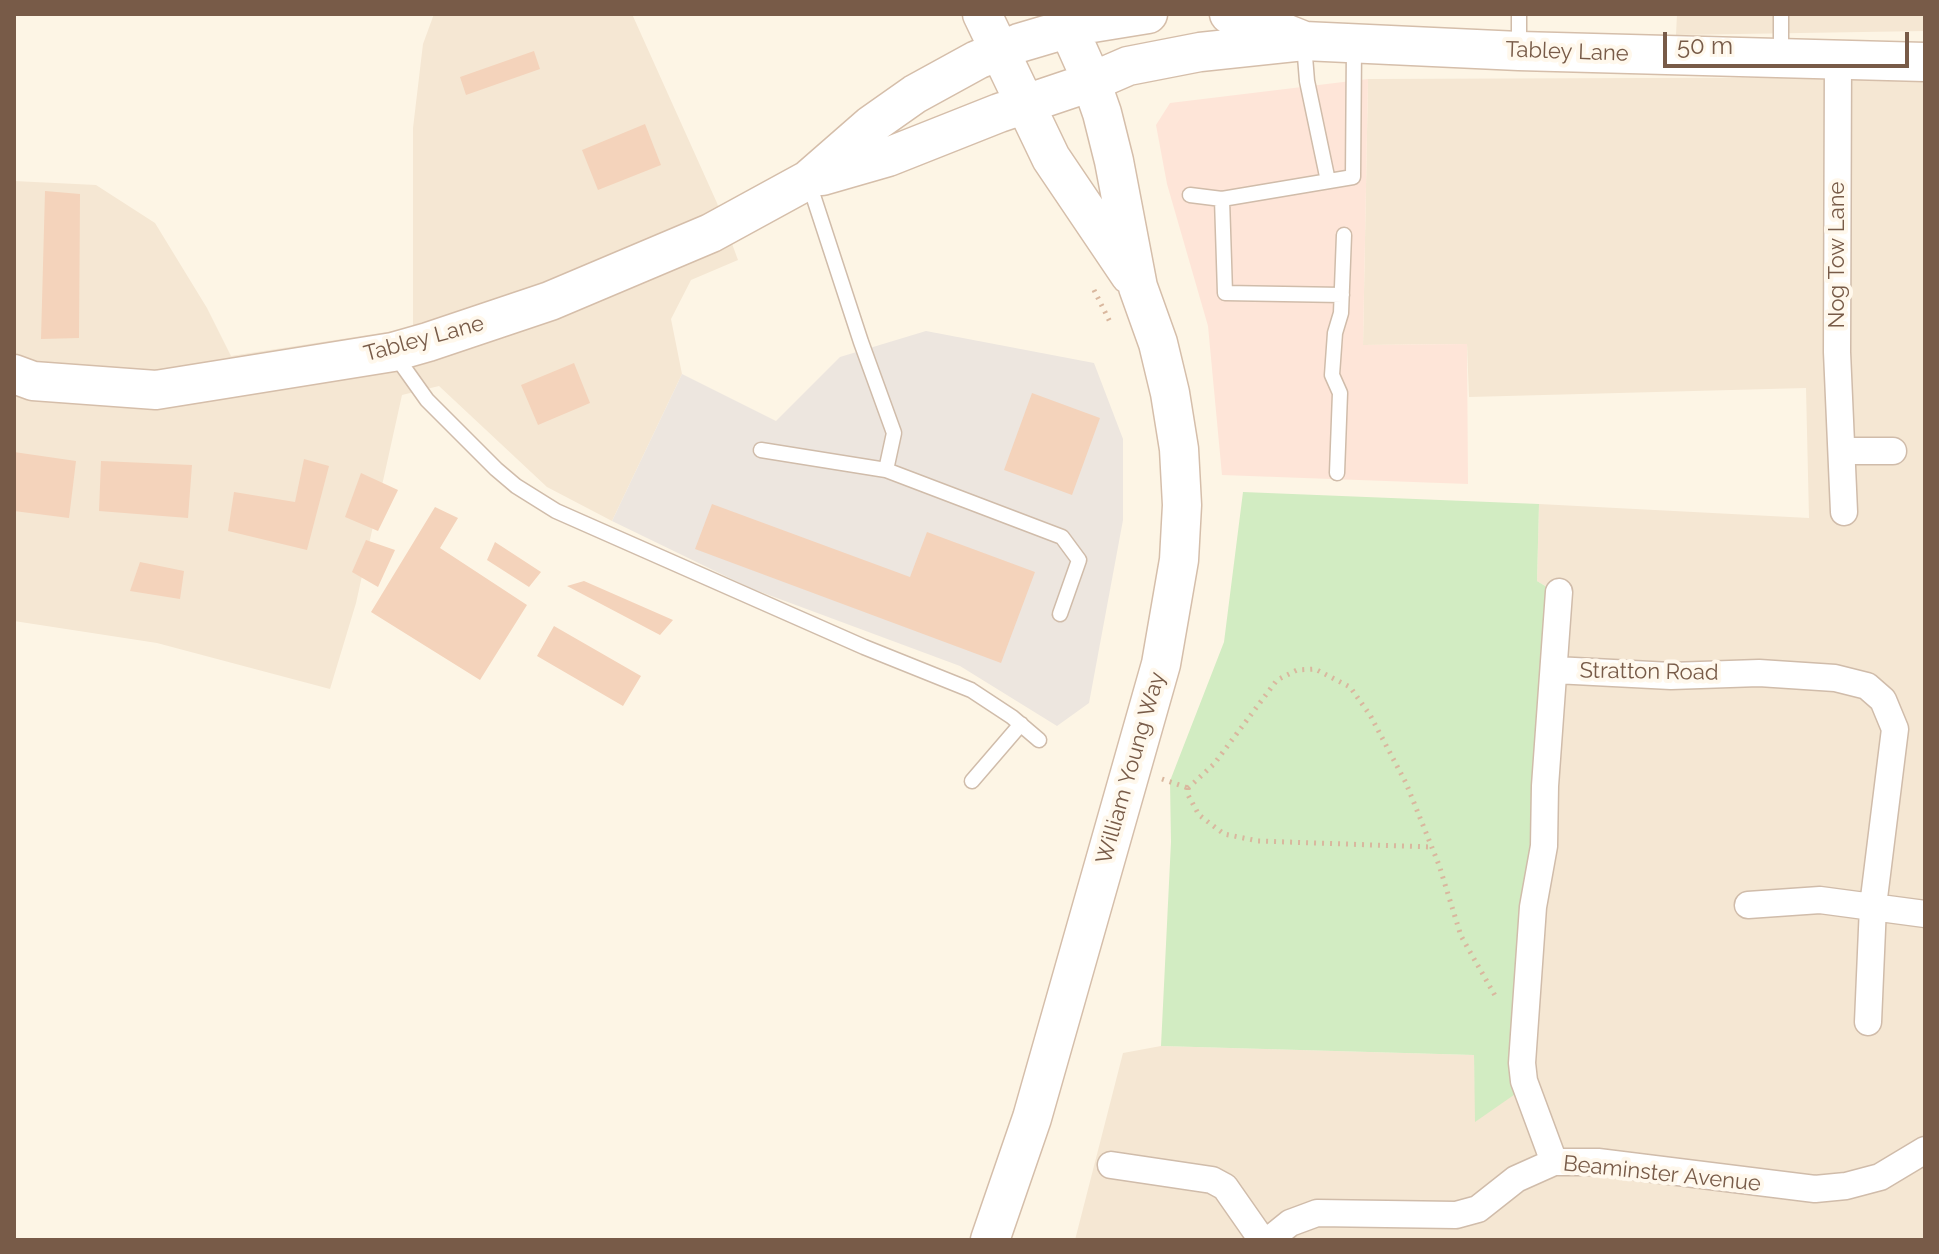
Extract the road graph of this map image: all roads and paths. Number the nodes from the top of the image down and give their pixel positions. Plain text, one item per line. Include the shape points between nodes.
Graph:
1 (982, 14) edge
2 (1148, 14) edge
3 (1229, 14) edge
4 (1781, 14) edge
5 (1066, 21) edge
6 (1519, 32) edge
7 (1304, 41) junction
8 (1354, 43) junction
9 (999, 51) junction
10 (1781, 58) junction
11 (1838, 60) junction
12 (1925, 62) edge
13 (1091, 82) junction
14 (1024, 104) junction
15 (808, 180) junction
16 (1328, 181) junction
17 (1190, 195) dead end
18 (1222, 199) junction
19 (1344, 235) dead end
20 (1093, 287) dead end
21 (1138, 287) junction
22 (1342, 295) junction
23 (1111, 325) dead end
24 (393, 352) junction
25 (14, 374) edge
26 (761, 450) dead end
27 (1842, 451) junction
28 (1893, 451) dead end
29 (886, 470) junction
30 (1337, 473) dead end
31 (1844, 512) dead end
32 (1559, 592) dead end
33 (1060, 614) dead end
34 (1555, 670) junction
35 (1021, 724) junction
36 (1039, 740) dead end
37 (1156, 778) dead end
38 (972, 781) dead end
39 (1188, 788) junction
40 (1431, 847) junction
41 (1748, 905) dead end
42 (1873, 906) junction
43 (1925, 914) edge
44 (1527, 1008) junction
45 (1868, 1022) dead end
46 (1925, 1150) edge
47 (1554, 1162) junction
48 (1111, 1165) dead end
49 (990, 1240) edge
50 (1262, 1240) edge
51 (1269, 1240) edge

1 - 9 main road, William Young Way
2 - 5 main road, Tabley Lane
3 - 7 main road, Tabley Lane
4 - 10 lane
5 - 9 main road, Tabley Lane
5 - 13 main road, William Young Way
6 - 8 main road, Tabley Lane
6 - 10 main road, Tabley Lane
7 - 8 main road, Tabley Lane
7 - 13 main road, Tabley Lane via 1200,52 1128,66
7 - 16 lane
8 - 16 lane via 1353,177
9 - 14 main road, William Young Way
9 - 15 main road, Tabley Lane via 915,94
10 - 11 main road, Tabley Lane
11 - 12 main road, Tabley Lane
11 - 27 street, Nog Tow Lane
13 - 14 main road, Tabley Lane
13 - 21 main road, William Young Way via 1114,161
14 - 15 main road, Tabley Lane via 888,157
14 - 21 main road, William Young Way via 1051,158
15 - 24 main road, Tabley Lane via 711,233 595,283
15 - 29 lane via 894,433
16 - 18 lane
17 - 18 lane
18 - 22 lane via 1225,293
19 - 22 lane
20 - 23 path
21 - 49 main road, William Young Way via 1165,367 1179,449 1181,519 1172,610 1041,1089
22 - 30 lane via 1332,375 1340,393
24 - 25 main road, Tabley Lane via 156,390 33,381
24 - 35 lane via 427,400 496,469 556,511 971,690
26 - 29 lane
27 - 28 street
27 - 31 street, Nog Tow Lane
29 - 33 lane via 1062,537 1079,560
32 - 34 street
34 - 42 street, Stratton Road via 1775,674 1867,686 1883,700 1895,729
34 - 44 street, Stratton Road
35 - 36 lane
35 - 38 lane
37 - 39 path
39 - 40 path via 1199,815 1224,834 1258,841
39 - 40 path via 1214,764 1277,680 1297,670 1315,669 1350,687 1370,715 1406,783
40 - 44 path via 1461,936 1501,1007
41 - 42 street via 1820,900
42 - 43 street
42 - 45 street, Stratton Road
44 - 47 street, Stratton Road via 1524,1081
46 - 47 street, Beaminster Avenue via 1880,1177 1815,1189 1598,1162
47 - 51 street, Beaminster Avenue via 1516,1179 1478,1209 1456,1215 1317,1213 1290,1223
48 - 50 street via 1212,1180 1225,1187

